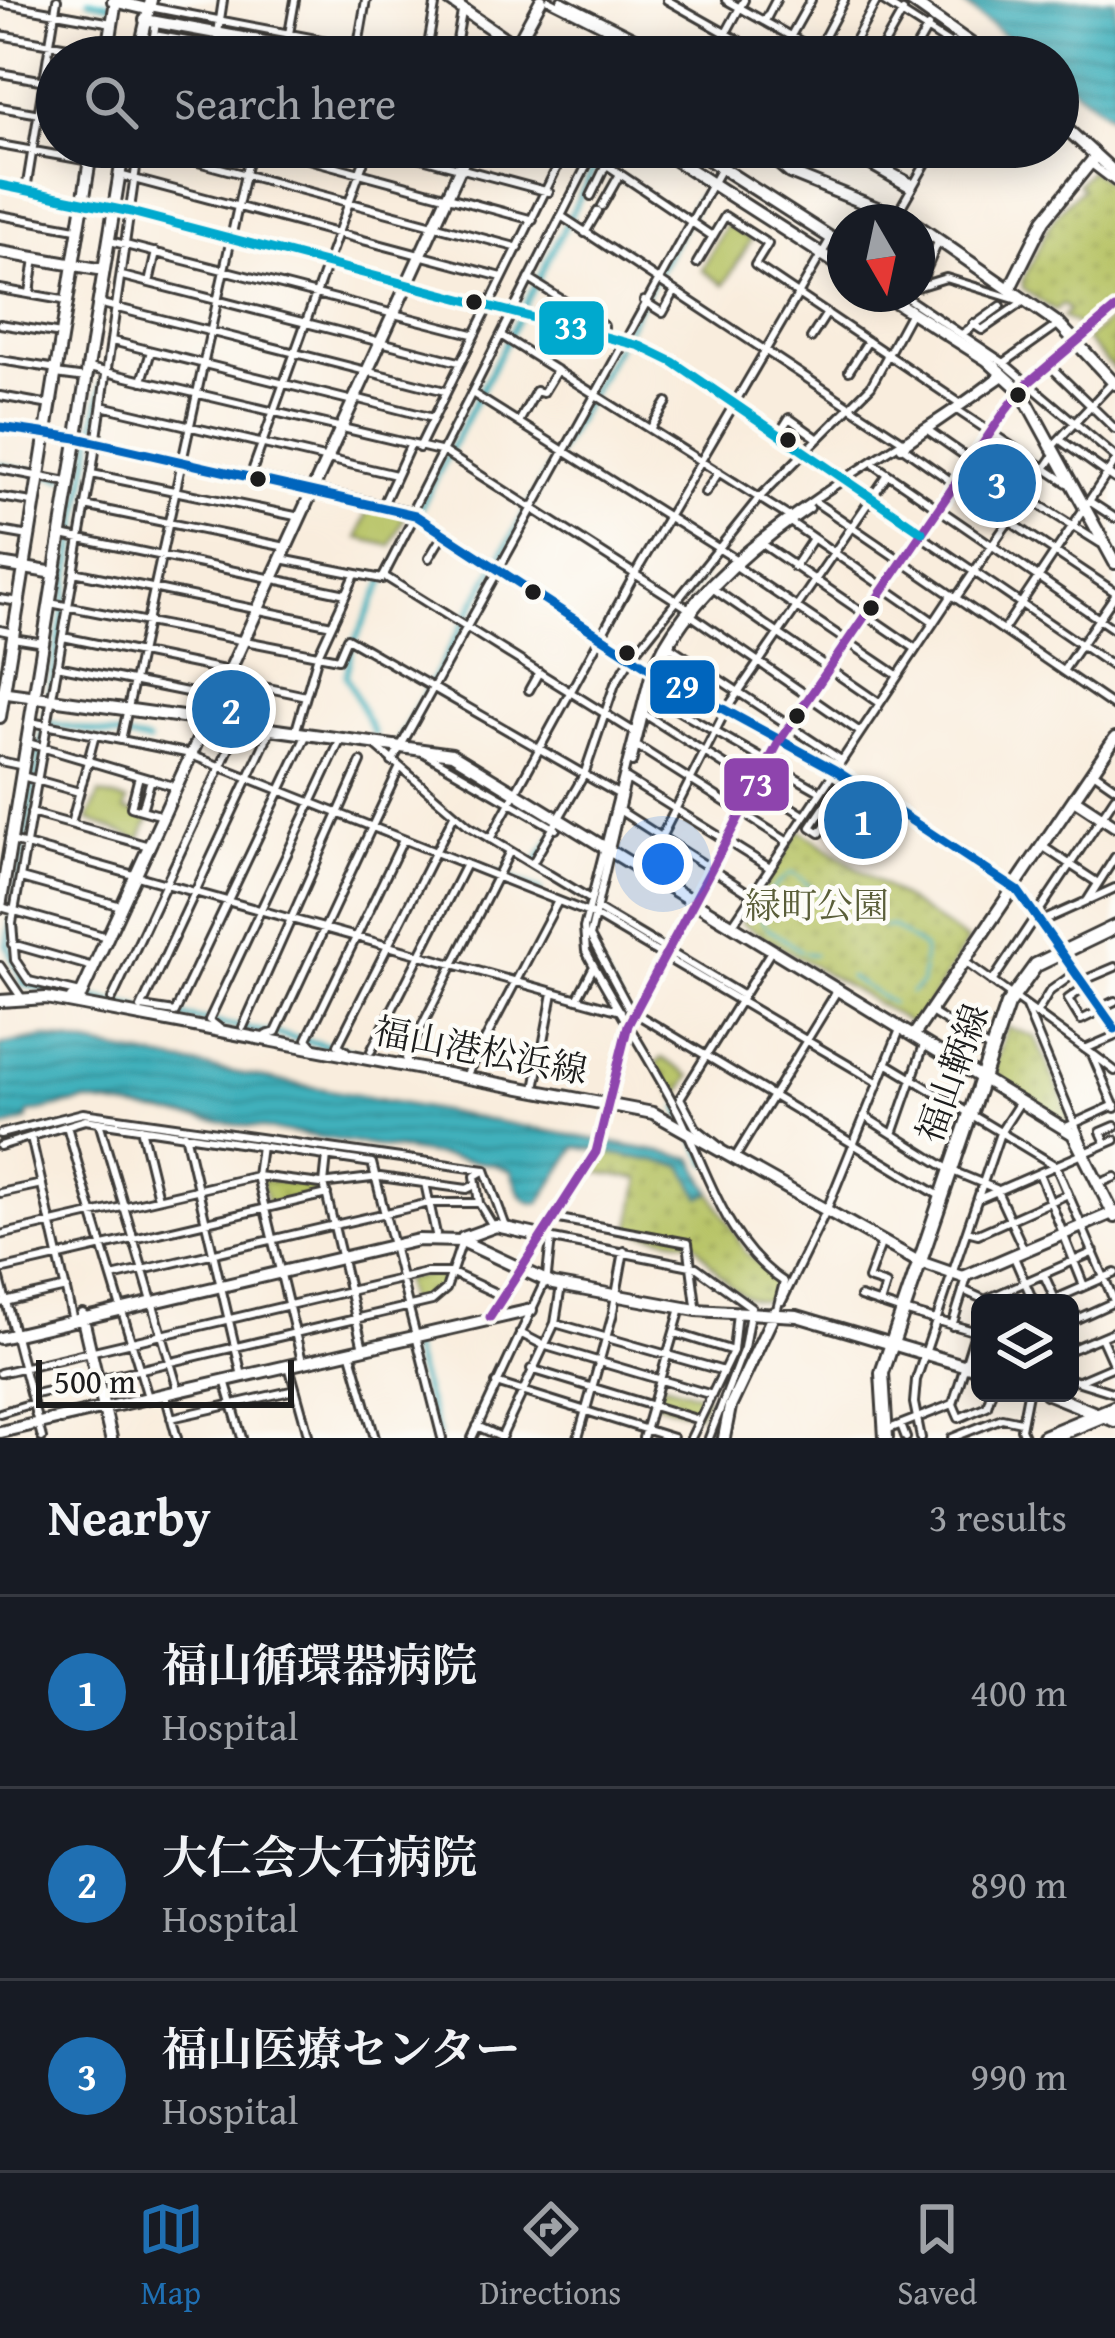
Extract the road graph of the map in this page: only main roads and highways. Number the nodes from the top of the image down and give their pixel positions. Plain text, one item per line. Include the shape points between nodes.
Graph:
1 (1115, 927) edge
2 (1111, 1416) edge
3 (1076, 1432) edge
4 (883, 1436) edge
5 (1045, 1438) edge

1 - 4 main road, 福山鞆線 via 1027,973 991,1050 888,1342 875,1398
2 - 3 highway
3 - 5 highway

